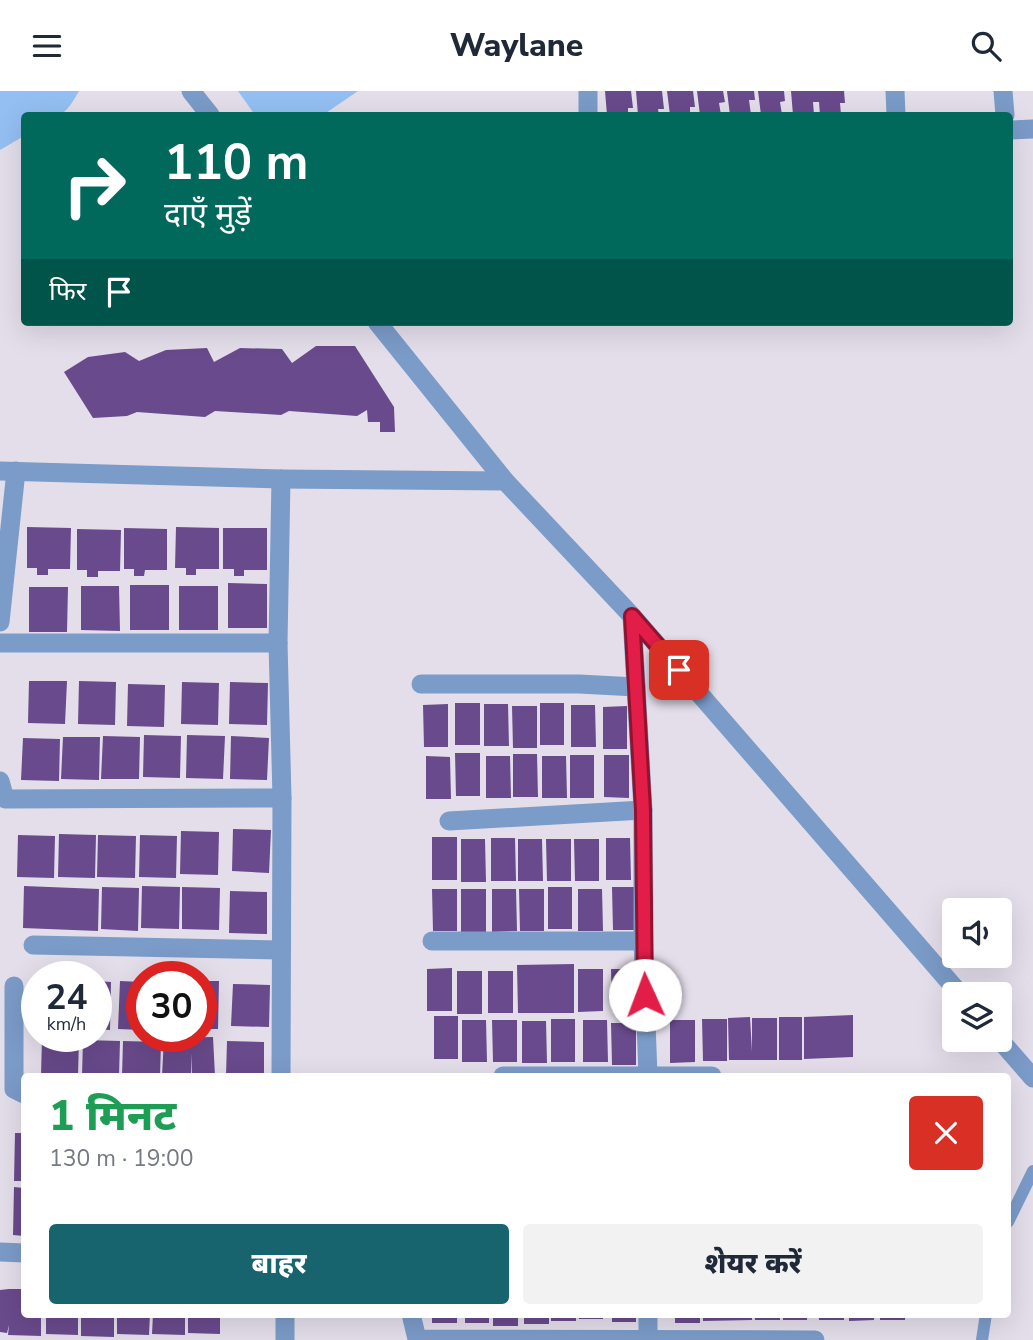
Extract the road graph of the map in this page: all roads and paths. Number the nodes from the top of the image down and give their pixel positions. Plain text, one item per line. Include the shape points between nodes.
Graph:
1 (191, 91) edge
2 (588, 91) edge
3 (895, 91) edge
4 (1003, 91) edge
5 (208, 112) edge
6 (588, 112) edge
7 (896, 112) edge
8 (1005, 112) edge
9 (1033, 129) edge
10 (1013, 130) edge
11 (380, 326) edge
12 (8, 471) edge
13 (281, 479) junction
14 (505, 481) junction
15 (632, 616) junction
16 (0, 622) edge
17 (0, 643) edge
18 (278, 643) junction
19 (421, 684) dead end
20 (636, 687) junction
21 (0, 781) edge
22 (282, 798) junction
23 (643, 810) junction
24 (449, 821) dead end
25 (432, 941) dead end
26 (643, 941) junction
27 (33, 945) dead end
28 (281, 950) junction
29 (950, 982) edge
30 (14, 986) dead end
31 (1010, 1052) edge
32 (281, 1073) edge
33 (648, 1073) edge
34 (1033, 1078) edge
35 (21, 1092) edge
36 (1033, 1171) edge
37 (1011, 1216) edge
38 (0, 1252) edge
39 (21, 1252) edge
40 (285, 1318) edge
41 (412, 1318) edge
42 (648, 1318) edge
43 (985, 1318) edge
44 (285, 1340) edge
45 (648, 1340) edge
46 (815, 1340) edge
47 (982, 1340) edge

1 - 5 street
2 - 6 street
3 - 7 street
4 - 8 street
9 - 10 street
11 - 14 street
12 - 13 street
12 - 16 street
13 - 14 street
13 - 18 street
14 - 15 street
15 - 20 street
15 - 29 street
17 - 18 street
18 - 22 street
19 - 20 street
20 - 23 street
21 - 22 street via 5,799
22 - 28 street
23 - 24 street
23 - 26 street
25 - 26 street
26 - 33 street
27 - 28 street
28 - 32 street
30 - 35 street via 14,1089
31 - 34 street
36 - 37 lane
38 - 39 street
40 - 44 street
41 - 45 street via 417,1339
42 - 45 street
43 - 47 lane
45 - 46 street

